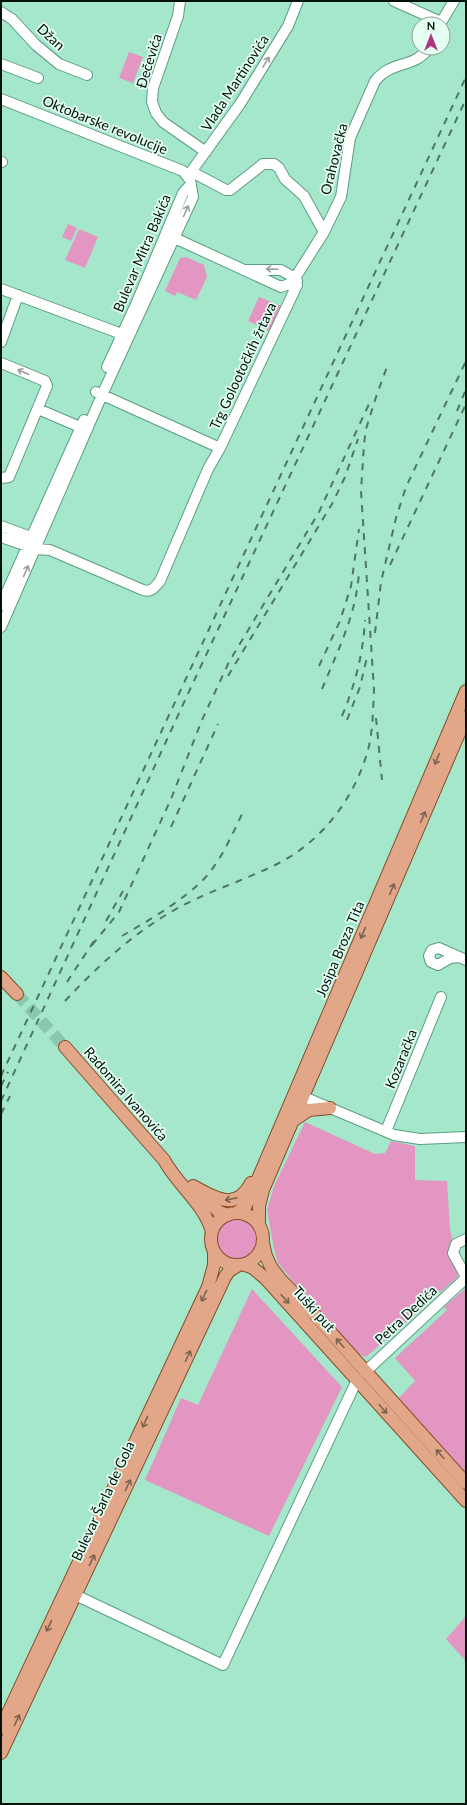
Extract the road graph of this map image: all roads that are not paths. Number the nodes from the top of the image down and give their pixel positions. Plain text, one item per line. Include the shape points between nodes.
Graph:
1 (180, 1) edge
2 (298, 1) edge
3 (394, 1) edge
4 (454, 1) edge
5 (1, 12) edge
6 (426, 16) edge
7 (445, 16) edge
8 (422, 56) edge
9 (1, 64) edge
10 (87, 74) dead end
11 (38, 78) dead end
12 (1, 98) edge
13 (206, 152) junction
14 (190, 177) junction
15 (324, 232) junction
16 (170, 236) junction
17 (246, 270) junction
18 (296, 280) junction
19 (281, 287) junction
20 (1, 289) edge
21 (18, 295) junction
22 (290, 301) junction
23 (125, 335) junction
24 (1, 342) edge
25 (1, 363) edge
26 (99, 393) junction
27 (38, 409) junction
28 (84, 428) junction
29 (220, 448) junction
30 (1, 478) edge
31 (1, 526) edge
32 (1, 537) edge
33 (33, 543) junction
34 (1, 605) edge
35 (1, 627) edge
36 (466, 691) edge
37 (462, 724) edge
38 (1, 977) edge
39 (17, 994) tunnel mouth
40 (441, 997) dead end
41 (65, 1047) tunnel mouth
42 (299, 1095) junction
43 (330, 1108) junction
44 (292, 1122) junction
45 (386, 1131) junction
46 (466, 1137) edge
47 (164, 1160) junction
48 (265, 1162) junction
49 (194, 1186) junction
50 (232, 1214) junction
51 (259, 1225) junction
52 (212, 1232) junction
53 (466, 1239) edge
54 (264, 1243) junction
55 (214, 1252) junction
56 (241, 1265) junction
57 (466, 1278) edge
58 (361, 1376) junction
59 (166, 1389) junction
60 (466, 1483) edge
61 (466, 1501) edge
62 (71, 1593) junction
63 (1, 1728) edge
64 (1, 1753) edge

1 - 13 street, Đečevića via 178,16 153,88 153,105 166,125
13 -> 2 street, Vlada Martinovića via 288,26
3 - 6 street
4 - 7 street
5 - 10 street, Džan via 12,19 59,64
8 - 15 street, Orahovačka via 381,73 375,81 350,138 341,197
9 - 11 street
12 - 14 street, Oktobarske revolucije via 183,171
13 - 14 street, Vlada Martinovića
14 - 15 street, Oktobarske revolucije via 230,190 264,164 274,164 285,179 304,196
14 - 16 street, Bulevar Mitra Bakića via 193,197
15 - 18 street, Orahovačka
16 - 17 street, Trg Golootočkih žrtava
16 - 23 street, Bulevar Mitra Bakića
18 -> 17 street, Trg Golootočkih žrtava via 281,270
17 - 19 street, Trg Golootočkih žrtava
18 - 19 street, Trg Golootočkih žrtava
18 - 22 street, Trg Golootočkih žrtava via 297,285
19 - 22 street
20 - 21 street, Bulevar Mitra Bakića
21 - 23 street, Bulevar Mitra Bakića
21 - 24 street
22 - 29 street, Trg Golootočkih žrtava
23 - 26 street, Bulevar Mitra Bakića
27 -> 25 street via 47,386 45,381
26 - 28 street, Bulevar Mitra Bakića
26 - 29 street, Trg Golootočkih žrtava
27 - 28 street
27 - 30 street via 9,477
28 - 33 street, Bulevar Mitra Bakića
29 - 33 street via 208,469 155,588 142,590
31 - 33 street
32 - 33 street
33 - 34 street
35 -> 33 street
36 - 37 main road, Josipa Broza Tita
37 - 42 main road, Josipa Broza Tita
38 - 39 main road
40 - 45 street, Kozaračka
41 - 47 main road, Radomira Ivanovića
42 - 43 street
42 - 44 main road, Josipa Broza Tita
42 - 48 main road, Josipa Broza Tita
43 - 44 main road via 309,1110
43 - 45 street
44 - 51 main road, Josipa Broza Tita via 263,1190 259,1206
45 - 46 street via 420,1139
47 - 49 main road
47 - 52 main road via 170,1172 200,1206
48 -> 49 main road via 248,1189 234,1200 223,1200
48 - 50 main road, Josipa Broza Tita via 245,1206
49 - 50 main road via 215,1209 223,1214
50 - 51 main road via 249,1216
50 - 52 main road via 220,1220
51 - 54 main road
52 - 55 main road
53 - 57 street via 456,1244 453,1253
54 - 56 main road via 257,1257
58 -> 54 main road, Tuški put via 315,1315 276,1274 266,1256
55 - 56 main road via 224,1262
55 -> 59 main road, Bulevar Šarla de Gola via 213,1271 208,1287
56 -> 58 main road, Tuški put via 253,1268 265,1278
59 -> 56 main road, Bulevar Šarla de Gola via 229,1271
57 - 58 street, Petra Dedića
60 -> 58 main road
58 -> 61 main road
58 - 62 street via 223,1665
59 - 62 main road, Bulevar Šarla de Gola
62 -> 63 main road, Bulevar Šarla de Gola
64 -> 62 main road, Bulevar Šarla de Gola

